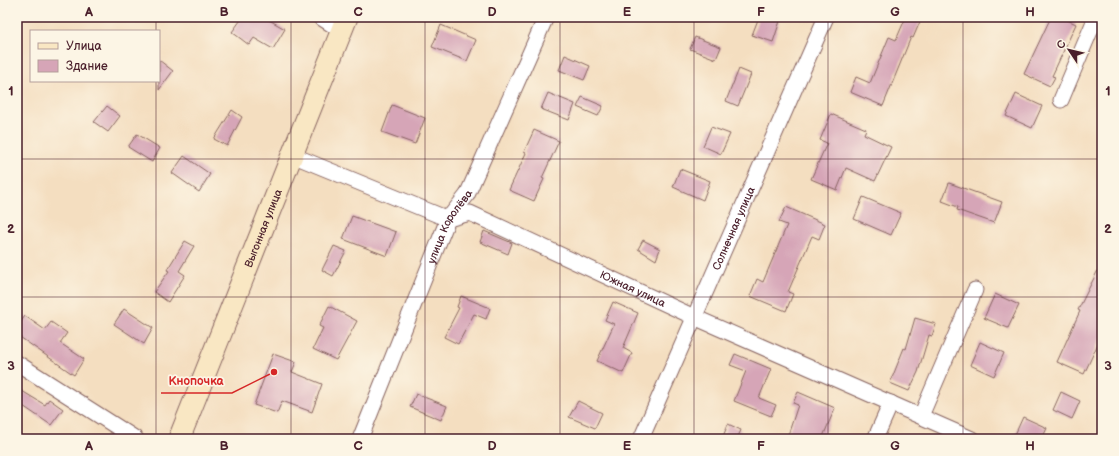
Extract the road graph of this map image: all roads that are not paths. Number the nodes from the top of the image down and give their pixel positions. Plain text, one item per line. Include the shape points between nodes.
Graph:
1 (320, 17) edge
2 (546, 17) edge
3 (826, 17) edge
4 (1096, 17) edge
5 (345, 24) edge
6 (1061, 100) dead end
7 (292, 155) junction
8 (448, 219) junction
9 (975, 290) dead end
10 (694, 317) junction
11 (17, 363) edge
12 (891, 403) junction
13 (921, 416) junction
14 (136, 439) edge
15 (178, 439) edge
16 (360, 439) edge
17 (641, 439) edge
18 (875, 439) edge
19 (972, 439) edge

1 - 5 street
2 - 8 street, улица Королёва via 467,195
3 - 10 street, Солнечная улица
4 - 6 street
5 - 7 street, Выгонная улица
7 - 8 street
7 - 15 street, Выгонная улица
8 - 10 street, Южная улица via 470,214
8 - 16 street, улица Королёва
9 - 13 street
10 - 12 street, Южная улица
10 - 17 street, Солнечная улица
11 - 14 street
12 - 13 street, Южная улица
12 - 18 street
13 - 19 street, Южная улица

